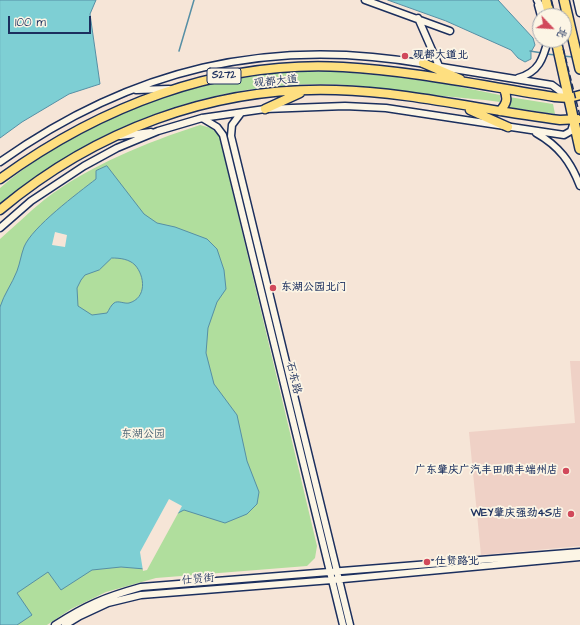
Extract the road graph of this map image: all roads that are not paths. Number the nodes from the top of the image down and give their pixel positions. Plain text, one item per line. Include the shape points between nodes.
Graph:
1 (365, 0) edge
2 (564, 0) edge
3 (577, 0) edge
4 (580, 13) edge
5 (418, 18) junction
6 (450, 31) dead end
7 (546, 48) edge
8 (558, 48) edge
9 (423, 64) junction
10 (439, 66) junction
11 (580, 68) edge
12 (515, 79) junction
13 (471, 84) junction
14 (171, 89) junction
15 (504, 89) junction
16 (132, 90) junction
17 (306, 90) junction
18 (580, 96) edge
19 (569, 98) junction
20 (460, 106) junction
21 (265, 109) junction
22 (500, 111) junction
23 (241, 113) junction
24 (202, 118) junction
25 (577, 120) edge
26 (508, 127) junction
27 (158, 131) junction
28 (533, 131) junction
29 (110, 137) junction
30 (580, 149) edge
31 (0, 162) edge
32 (0, 179) edge
33 (580, 186) edge
34 (0, 210) edge
35 (0, 228) edge
36 (580, 552) edge
37 (580, 557) edge
38 (333, 572) junction
39 (335, 579) junction
40 (55, 625) edge
41 (65, 625) edge
42 (343, 625) edge
43 (350, 625) edge

1 - 5 street
2 - 11 highway
3 - 4 street
5 - 6 street
5 - 10 street
7 - 12 street via 544,58 532,73
8 - 19 highway
9 - 10 street
9 - 13 main road
9 - 16 street via 346,54 268,56 208,66
10 - 12 street
12 - 19 street via 552,85
13 - 14 main road, 砚都大道 / S272 via 385,71 317,67 243,73
13 - 15 main road, 砚都大道 / S272
14 - 16 street
14 - 32 main road, 砚都大道 / S272 via 81,127 38,152
15 - 19 main road, 砚都大道 / S272
15 - 22 main road via 507,100
16 - 31 street via 68,118
17 - 20 main road, 砚都大道 / S272 via 373,93
17 - 21 main road
17 - 29 main road, 砚都大道 / S272 via 218,101 153,119
18 - 19 main road, 砚都大道 / S272
19 - 25 highway
20 - 22 main road, 砚都大道 / S272
20 - 26 main road
21 - 23 street
21 - 26 street via 338,106 386,108
22 - 25 main road, 砚都大道 / S272
23 - 24 street
23 - 38 street, 石东路 via 232,125 231,136
24 - 27 street
24 - 38 street, 石东路 via 217,127 223,135
25 - 28 street via 571,131 564,135
25 - 30 highway
26 - 28 street
27 - 29 street
27 - 35 street via 117,148 84,166 31,201
28 - 33 street via 546,138 563,153
29 - 34 main road, 砚都大道 / S272 via 53,170
36 - 38 street
37 - 39 street, 仕贤街
38 - 39 street, 石东路
38 - 40 street via 141,587 105,597
39 - 41 street, 仕贤街 via 141,594 108,603
39 - 42 street, 石东路
39 - 43 street, 石东路

